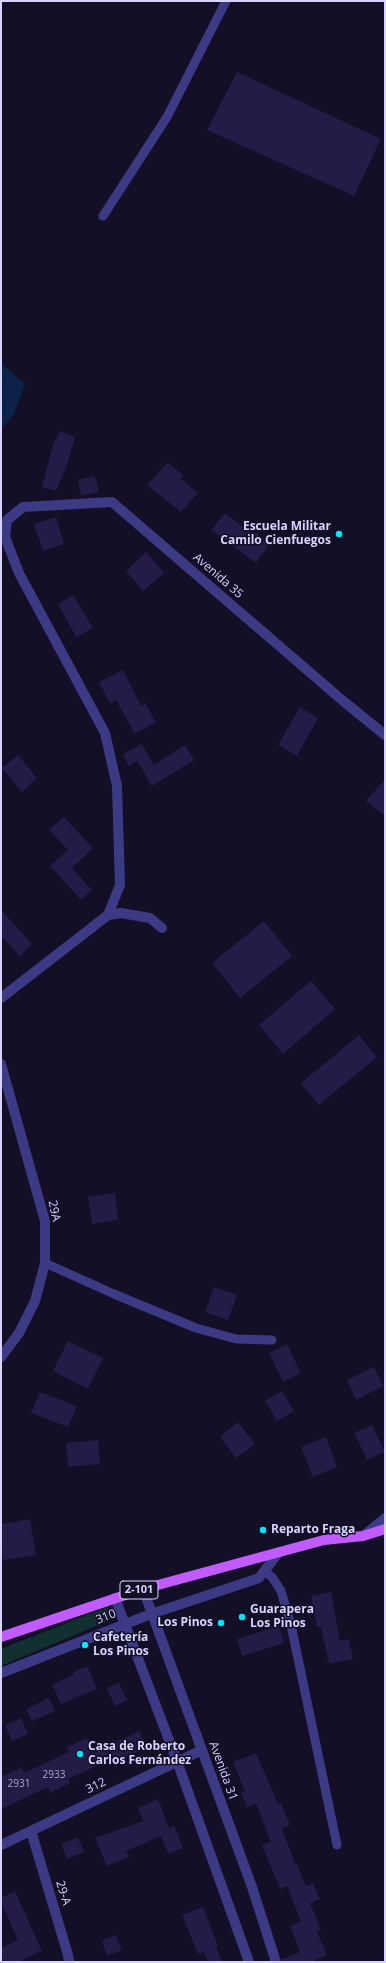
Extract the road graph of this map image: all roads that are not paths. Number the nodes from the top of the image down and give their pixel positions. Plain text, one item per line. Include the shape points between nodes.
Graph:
1 (226, 1) edge
2 (103, 216) dead end
3 (385, 734) edge
4 (108, 915) junction
5 (162, 928) dead end
6 (1, 998) edge
7 (1, 1064) edge
8 (45, 1263) junction
9 (272, 1340) dead end
10 (1, 1357) edge
11 (385, 1518) edge
12 (385, 1529) edge
13 (363, 1536) junction
14 (279, 1552) junction
15 (264, 1571) junction
16 (143, 1589) junction
17 (115, 1598) junction
18 (151, 1614) junction
19 (125, 1624) junction
20 (1, 1637) edge
21 (1, 1673) edge
22 (202, 1750) junction
23 (177, 1761) junction
24 (31, 1831) junction
25 (1, 1845) edge
26 (338, 1845) dead end
27 (69, 1962) edge
28 (249, 1962) edge
29 (276, 1962) edge

1 - 2 lane via 167,117
3 - 4 street, Avenida 35 via 112,502 23,507 7,520 5,537 19,573 105,733 117,786 120,885
4 - 5 street via 121,913 150,918
4 - 6 street
7 - 8 street, 29A via 45,1221
8 - 9 lane via 196,1328 236,1339
8 - 10 street, 29A via 34,1301 19,1333
11 - 13 street
12 - 13 main road, 2-101
13 - 14 main road, 2-101 via 324,1540
14 - 15 street, 310
14 - 16 main road, 2-101
15 - 18 street, 310 via 260,1578
15 - 26 lane via 272,1577 281,1591 291,1625
16 - 17 main road, 2-101
16 - 18 street, Avenida 31
17 - 19 street
17 - 20 main road, 2-101
18 - 19 street, 310
18 - 22 street, Avenida 31
19 - 21 street, 310
19 - 23 street
22 - 23 street, 312
22 - 29 street, Avenida 31 via 252,1887
23 - 24 street, 312
23 - 28 street
24 - 25 street, 312
24 - 27 street, 29-A

